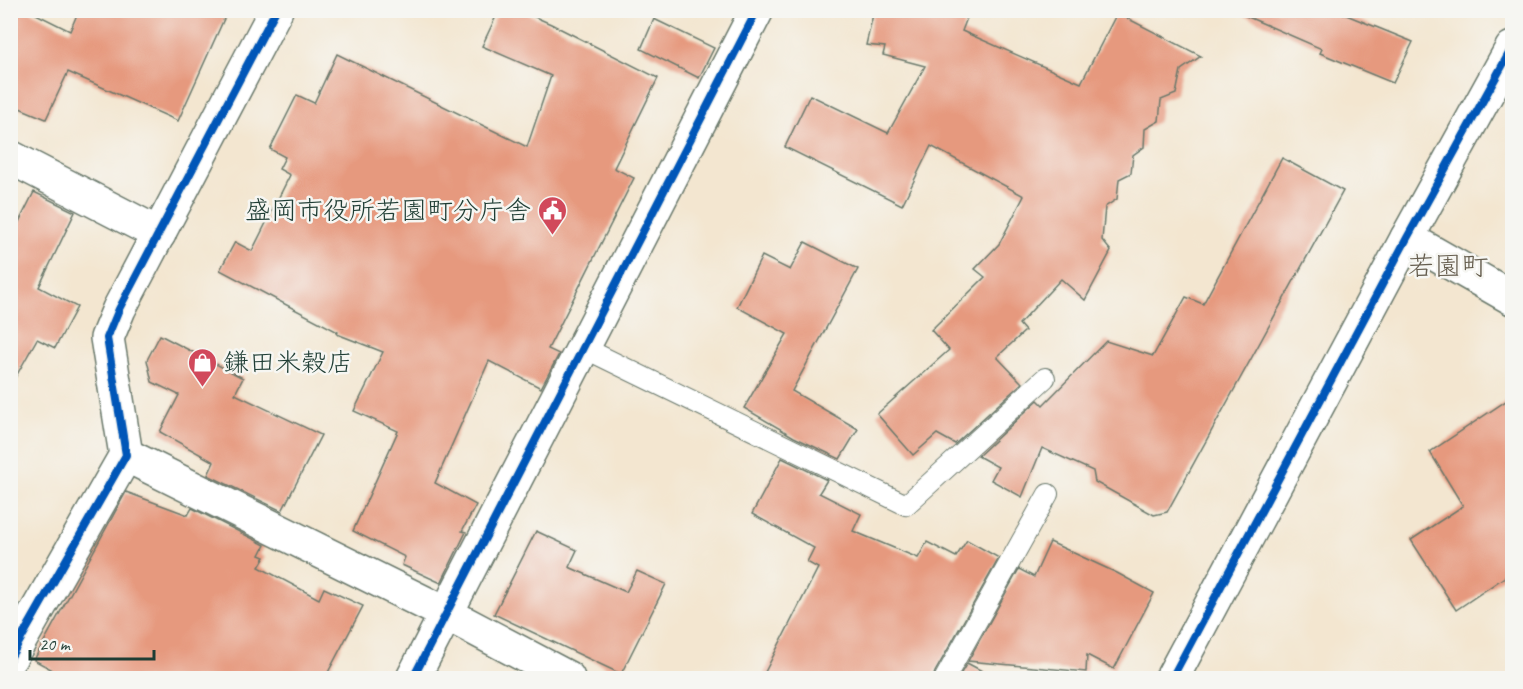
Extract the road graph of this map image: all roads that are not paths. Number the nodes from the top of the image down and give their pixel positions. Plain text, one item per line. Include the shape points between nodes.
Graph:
1 (276, 10) edge
2 (757, 10) edge
3 (1512, 48) edge
4 (10, 157) edge
5 (159, 234) junction
6 (1407, 238) junction
7 (1512, 298) edge
8 (584, 348) junction
9 (1045, 378) dead end
10 (126, 455) junction
11 (1048, 494) dead end
12 (447, 614) junction
13 (10, 658) edge
14 (413, 678) edge
15 (568, 678) edge
16 (945, 678) edge
17 (1172, 678) edge

1 - 5 street
2 - 8 street
3 - 6 street
4 - 5 street
5 - 10 street via 107,338
6 - 7 street
6 - 17 street
8 - 9 lane via 906,505
8 - 12 street
10 - 12 street
10 - 13 street
11 - 16 lane
12 - 14 street
12 - 15 street

